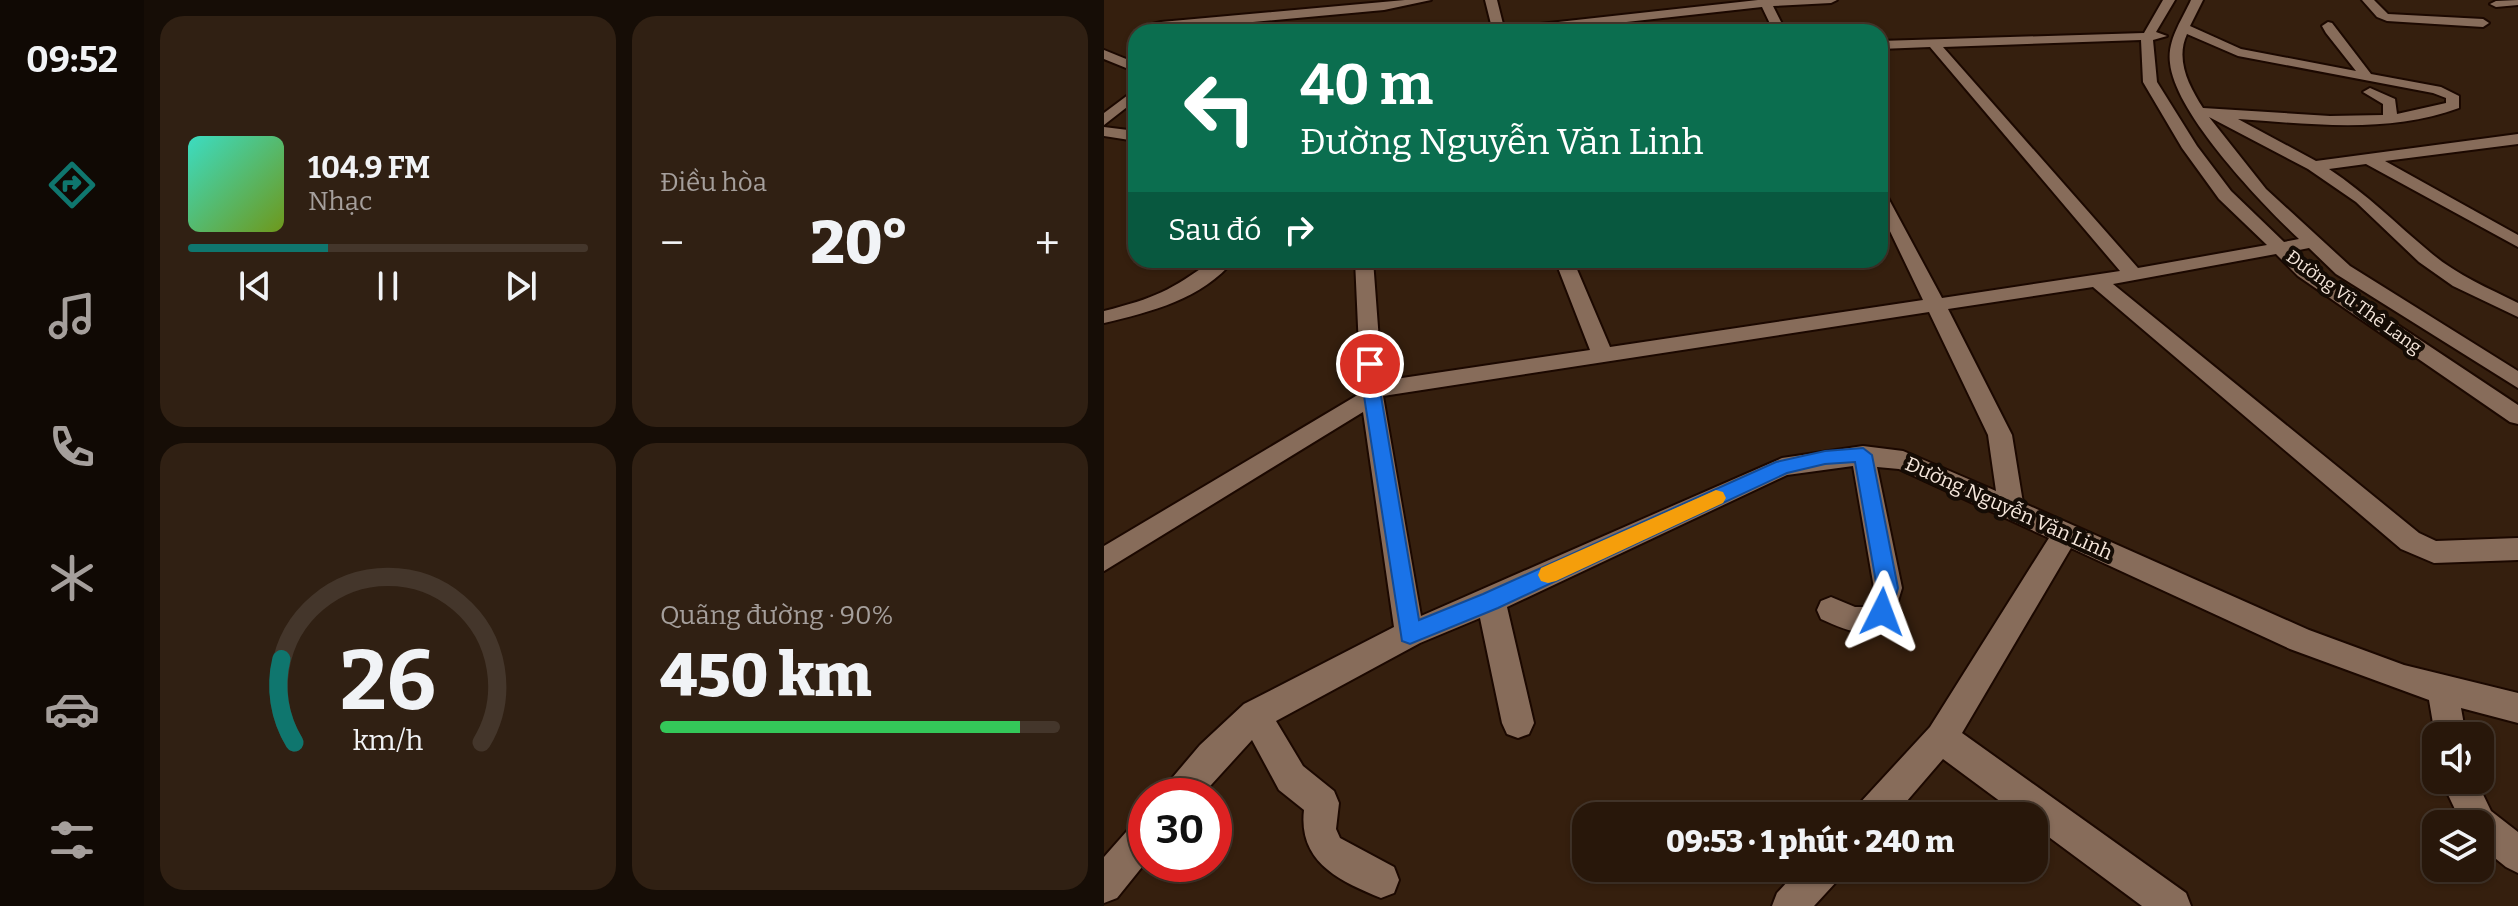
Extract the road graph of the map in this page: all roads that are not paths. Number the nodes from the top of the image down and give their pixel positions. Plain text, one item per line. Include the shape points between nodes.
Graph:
1 (1425, 0) edge
2 (1491, 0) edge
3 (1831, 0) edge
4 (2169, 0) edge
5 (2197, 0) edge
6 (2375, 1) edge
7 (1765, 2) edge
8 (2518, 2) edge
9 (2496, 4) dead end
10 (2358, 14) dead end
11 (2381, 15) junction
12 (2483, 23) dead end
13 (1184, 24) edge
14 (1498, 24) edge
15 (1571, 24) edge
16 (1776, 24) edge
17 (2328, 26) dead end
18 (2181, 32) junction
19 (2149, 35) junction
20 (1932, 42) junction
21 (1888, 45) edge
22 (1104, 54) edge
23 (1128, 69) edge
24 (2366, 76) junction
25 (2370, 92) dead end
26 (1128, 100) edge
27 (2272, 105) dead end
28 (2201, 107) junction
29 (2390, 118) junction
30 (1104, 121) edge
31 (2518, 139) edge
32 (2369, 159) junction
33 (2314, 166) junction
34 (1888, 224) edge
35 (2314, 242) junction
36 (2518, 242) edge
37 (2278, 247) junction
38 (1208, 268) edge
39 (1364, 268) edge
40 (1567, 268) edge
41 (2133, 275) junction
42 (2097, 280) junction
43 (1936, 305) junction
44 (2518, 311) edge
45 (1104, 317) edge
46 (1603, 356) junction
47 (2518, 381) edge
48 (1372, 393) junction
49 (2518, 416) edge
50 (1863, 455) junction
51 (2011, 507) junction
52 (2066, 533) junction
53 (2518, 549) edge
54 (1104, 560) edge
55 (1491, 601) junction
56 (1831, 610) dead end
57 (1410, 634) junction
58 (2443, 689) junction
59 (2518, 708) edge
60 (1255, 715) junction
61 (2448, 722) edge
62 (1518, 723) dead end
63 (1941, 738) junction
64 (1194, 778) edge
65 (2465, 794) edge
66 (1884, 802) edge
67 (2518, 855) edge
68 (1128, 856) edge
69 (1381, 880) dead end
70 (1811, 882) edge
71 (1104, 885) edge
72 (1790, 906) edge
73 (2173, 906) edge

1 - 13 street
2 - 14 street
3 - 7 street
4 - 19 street, Đường Vũ Thê Lang
5 - 18 street, Đường Vũ Thê Lang
6 - 11 street
7 - 15 street
7 - 16 street
8 - 9 street
10 - 11 street
11 - 12 street
17 - 24 street
18 - 19 street
18 - 24 street via 2238,52
18 - 28 street, Đường Vũ Thê Lang via 2176,62
19 - 20 street
19 - 37 street, Đường Vũ Thê Lang via 2150,82 2165,110 2225,195
20 - 21 street
20 - 41 street
22 - 23 street
24 - 29 street via 2387,74 2434,83 2452,96 2454,105 2439,113
25 - 29 street via 2390,102
26 - 30 street
27 - 28 street
28 - 29 street
28 - 33 street
28 - 35 street, Đường Vũ Thê Lang via 2260,193
31 - 32 street
32 - 33 street
32 - 36 street
33 - 44 street via 2373,207 2426,258
34 - 43 street
35 - 37 street
35 - 47 street, Đường Vũ Thê Lang via 2343,270
37 - 41 street
37 - 49 street, Đường Vũ Thê Lang via 2305,272
38 - 45 street via 1157,304
39 - 48 street
40 - 46 street
41 - 42 street
42 - 43 street
42 - 53 street via 2410,541 2434,552
43 - 46 street
43 - 51 street via 2000,435
46 - 48 street
48 - 54 street
48 - 57 street
50 - 51 street, Đường Nguyễn Văn Linh via 1903,460
50 - 55 street, Đường Nguyễn Văn Linh via 1782,467
50 - 56 street via 1888,588 1882,612 1873,620 1853,620
51 - 52 street, Đường Nguyễn Văn Linh
52 - 58 street, Đường Nguyễn Văn Linh via 2300,640
52 - 63 street
55 - 57 street, Đường Nguyễn Văn Linh
55 - 62 street
57 - 60 street, Đường Nguyễn Văn Linh
58 - 59 street, Đường Nguyễn Văn Linh
58 - 61 street
60 - 64 street, Đường Nguyễn Văn Linh
60 - 69 street via 1291,778 1322,803 1319,830 1328,850
63 - 66 street
63 - 73 street
65 - 67 street via 2479,823
68 - 71 street
70 - 72 street

